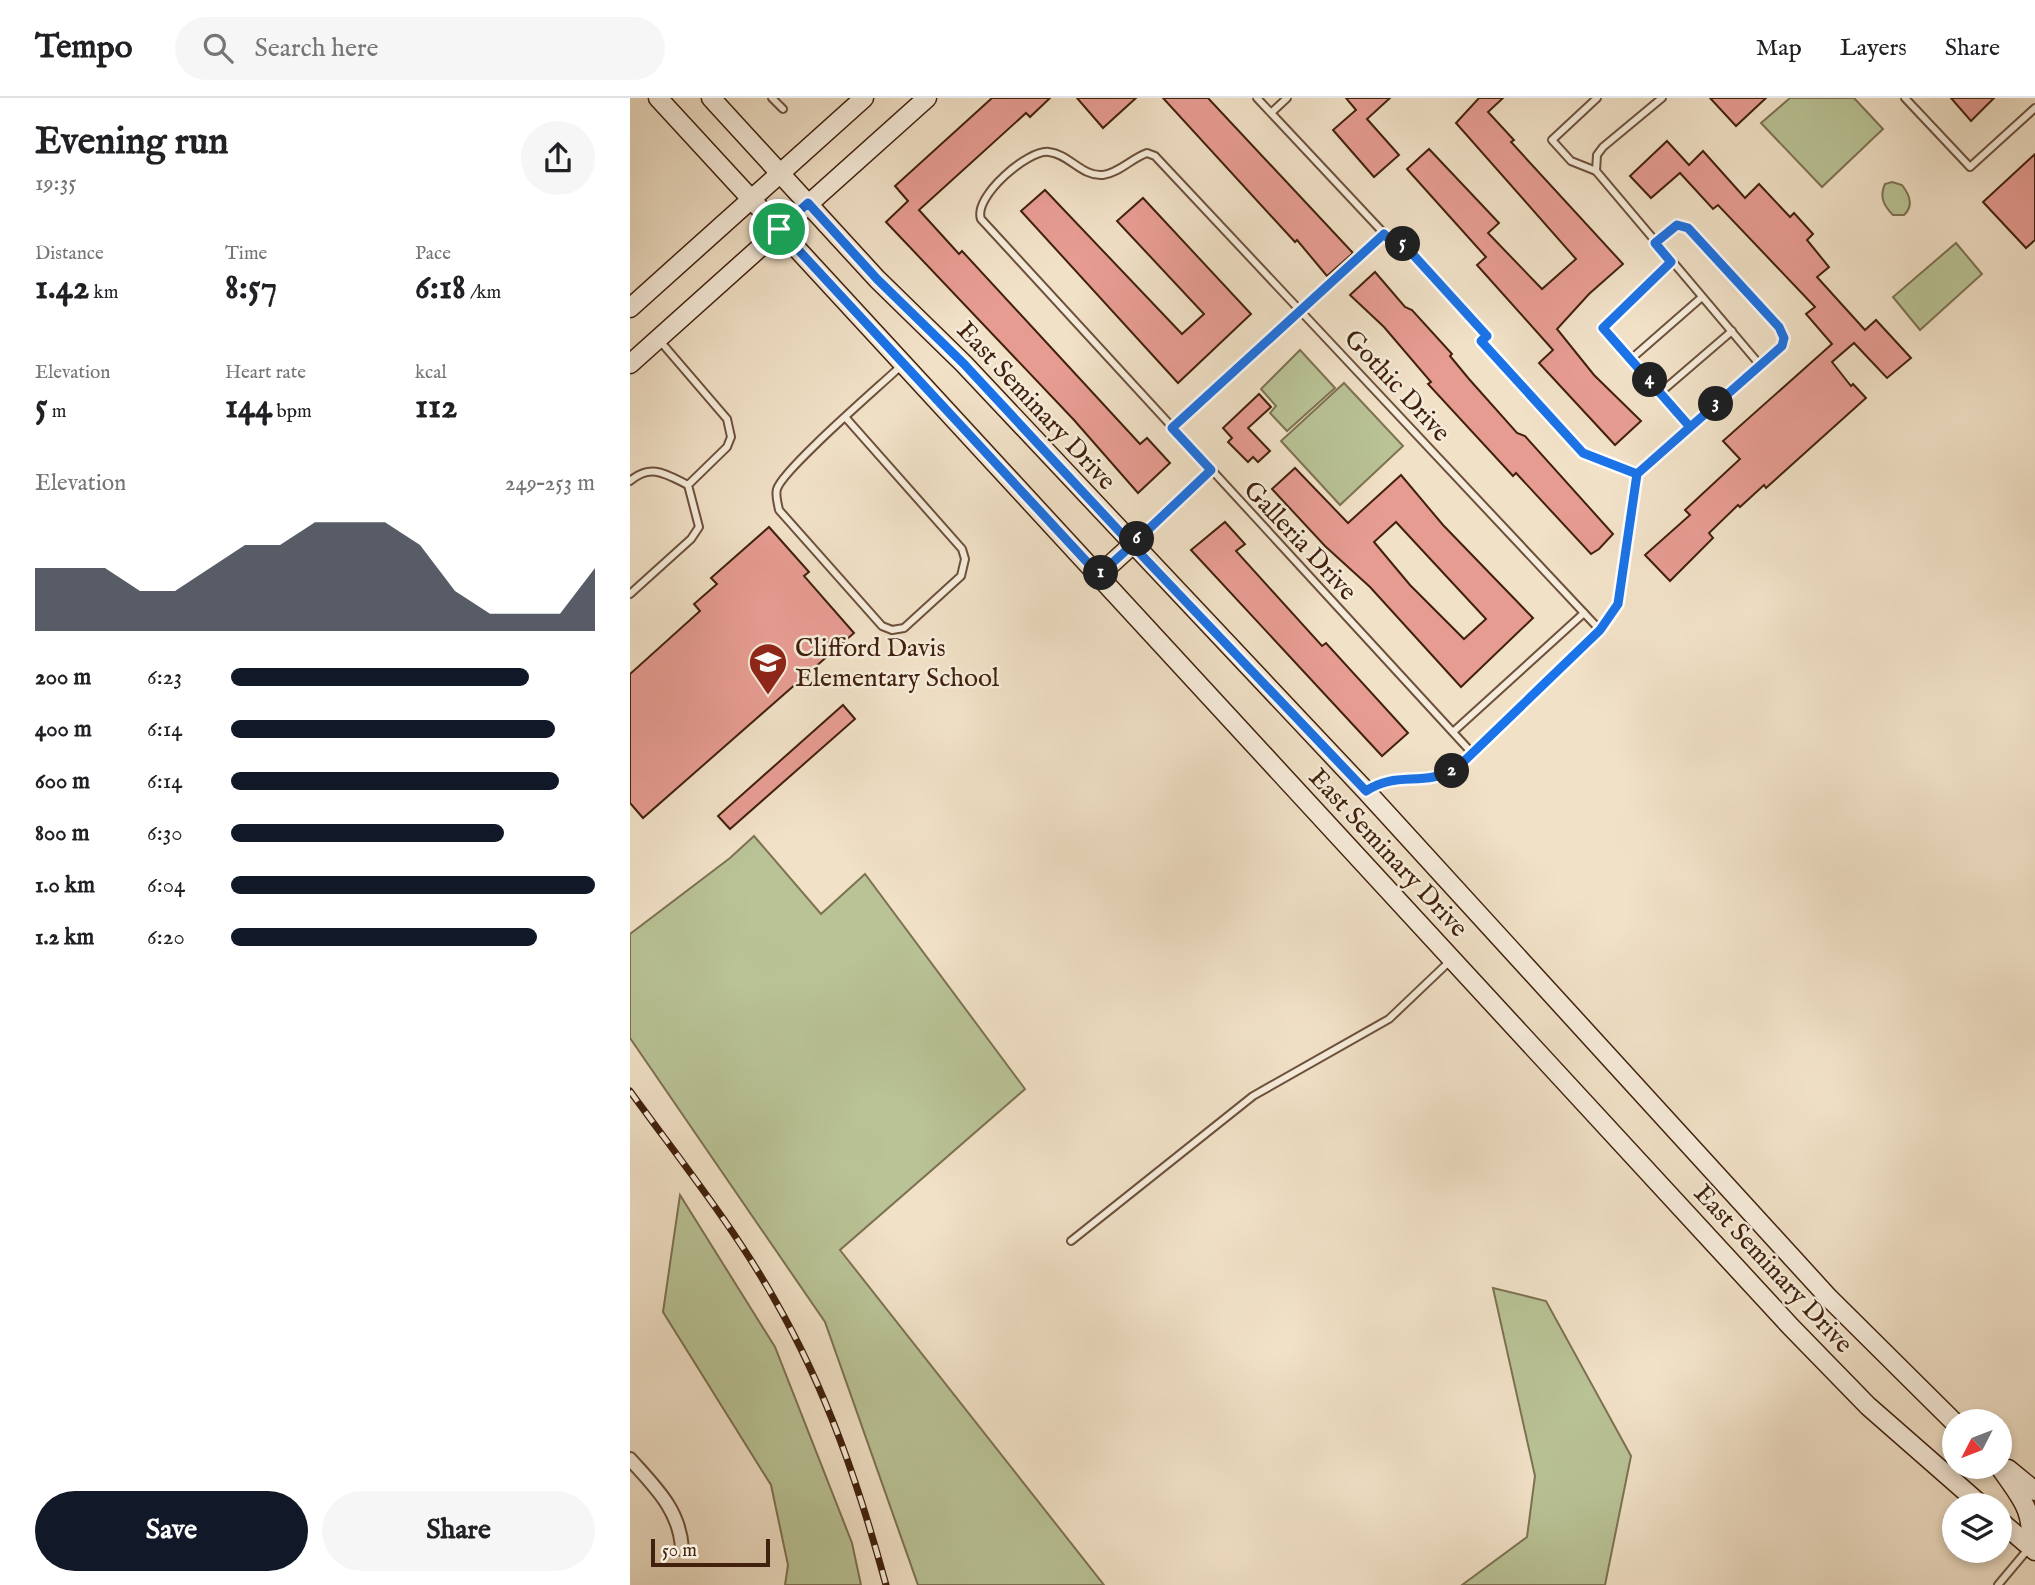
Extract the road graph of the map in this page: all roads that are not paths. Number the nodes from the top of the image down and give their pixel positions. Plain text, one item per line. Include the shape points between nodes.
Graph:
1 (658, 98) edge
2 (711, 98) edge
3 (772, 98) edge
4 (864, 98) edge
5 (927, 98) edge
6 (1257, 98) edge
7 (1287, 98) edge
8 (1597, 98) edge
9 (1662, 98) edge
10 (1905, 98) edge
11 (2035, 108) edge
12 (783, 109) dead end
13 (1272, 112) junction
14 (1167, 166) joint
15 (1596, 171) junction
16 (780, 173) junction
17 (751, 199) junction
18 (808, 203) junction
19 (779, 229) junction
20 (1384, 234) junction
21 (1655, 243) junction
22 (1671, 262) junction
23 (1702, 297) junction
24 (630, 308) edge
25 (1302, 310) junction
26 (1731, 331) junction
27 (658, 339) junction
28 (1631, 359) junction
29 (630, 364) edge
30 (904, 364) junction
31 (1760, 365) junction
32 (1661, 392) junction
33 (846, 418) junction
34 (1690, 427) junction
35 (1172, 428) junction
36 (1211, 470) junction
37 (1637, 474) junction
38 (630, 481) edge
39 (688, 485) junction
40 (1132, 545) junction
41 (1099, 575) junction
42 (630, 594) edge
43 (1584, 613) junction
44 (1600, 630) junction
45 (1453, 732) junction
46 (1472, 753) junction
47 (1366, 791) junction
48 (1452, 959) junction
49 (1072, 1241) dead end
50 (1942, 1410) edge
51 (630, 1458) edge
52 (2012, 1474) edge
53 (2010, 1479) edge
54 (2035, 1492) edge
55 (1967, 1493) edge
56 (2012, 1530) edge
57 (2033, 1547) edge
58 (682, 1549) dead end
59 (1998, 1585) edge

1 - 17 main road, East Seminary Drive
2 - 16 main road, East Seminary Drive
3 - 12 lane
4 - 16 main road
5 - 18 main road
6 - 13 lane
7 - 13 lane
8 - 15 lane via 1552,140 1572,161
9 - 15 lane via 1603,147 1597,155
10 - 11 lane via 1970,167
13 - 20 lane
14 - 25 lane, Gothic Drive
14 - 35 lane, Galleria Drive via 1147,153 1103,175 1087,172 1053,152 1037,154 1000,180 981,201 978,212 1016,260
15 - 21 lane
16 - 17 main road
16 - 18 main road, East Seminary Drive
17 - 19 main road, East Seminary Drive
17 - 24 main road
18 - 19 main road
18 - 40 main road, East Seminary Drive
19 - 27 main road
19 - 30 main road, East Seminary Drive
20 - 25 lane
20 - 37 lane via 1392,242 1397,237 1487,336 1481,341 1583,453
21 - 22 lane
21 - 31 lane via 1677,225 1688,228 1779,327 1782,346
22 - 23 lane
22 - 28 lane via 1603,328
23 - 26 lane
23 - 28 lane
25 - 35 lane
25 - 43 lane, Gothic Drive
26 - 31 lane
26 - 32 lane
27 - 29 main road
27 - 39 lane via 727,419 731,437 727,447
28 - 32 lane
30 - 33 lane
30 - 41 main road, East Seminary Drive
31 - 34 lane
32 - 34 lane
33 - 33 lane via 784,477 776,490 779,510 883,626 905,628 961,576 965,559 962,549
34 - 37 lane
35 - 36 lane, Galleria Drive
36 - 40 lane
36 - 45 lane, Galleria Drive
37 - 44 lane via 1618,604
38 - 39 lane via 656,469
39 - 42 lane via 699,527 691,540
40 - 41 main road
40 - 47 main road, East Seminary Drive
41 - 48 main road, East Seminary Drive
43 - 44 lane, Gothic Drive
43 - 45 lane
44 - 46 lane
45 - 46 lane, Galleria Drive
46 - 47 lane via 1439,778 1382,780
47 - 50 main road, East Seminary Drive via 1829,1298
48 - 49 lane via 1389,1019 1254,1097
48 - 55 main road, East Seminary Drive via 1829,1367
51 - 58 street via 667,1501 681,1528
52 - 54 main road
53 - 57 main road via 2030,1509
56 - 57 main road
57 - 59 lane

